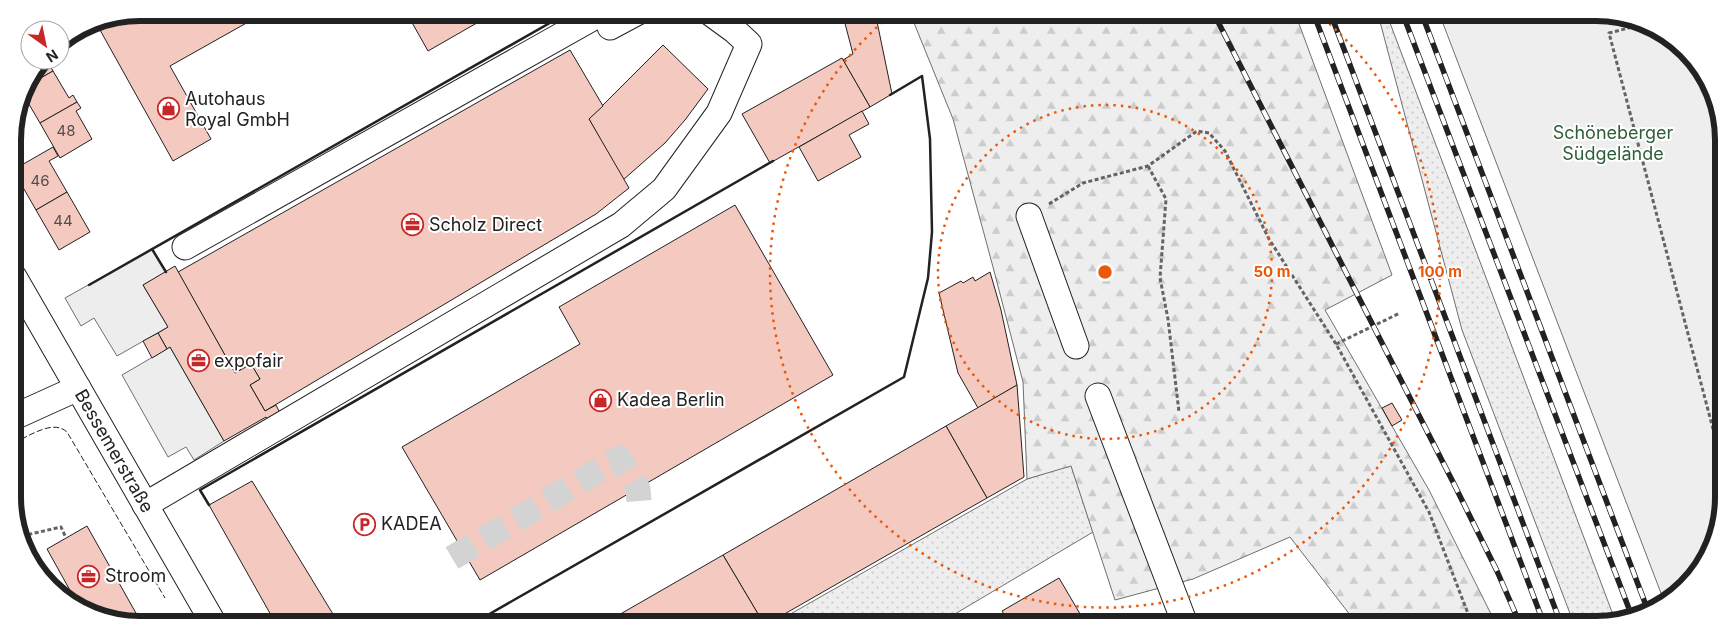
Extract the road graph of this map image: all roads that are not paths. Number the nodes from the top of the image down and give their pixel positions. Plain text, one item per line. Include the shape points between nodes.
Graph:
1 (604, 21) edge
2 (721, 21) edge
3 (1029, 216) road end
4 (185, 247) dead end
5 (22, 290) edge
6 (1076, 346) dead end
7 (78, 388) junction
8 (1098, 396) dead end
9 (21, 414) edge
10 (145, 505) junction
11 (1182, 615) edge
12 (209, 616) edge

1 - 4 street
2 - 10 street via 749,44 719,113 664,189 621,225
3 - 6 street
5 - 7 street, Bessemerstraße
7 - 9 street
7 - 10 street, Bessemerstraße
8 - 11 street
10 - 12 street, Bessemerstraße

